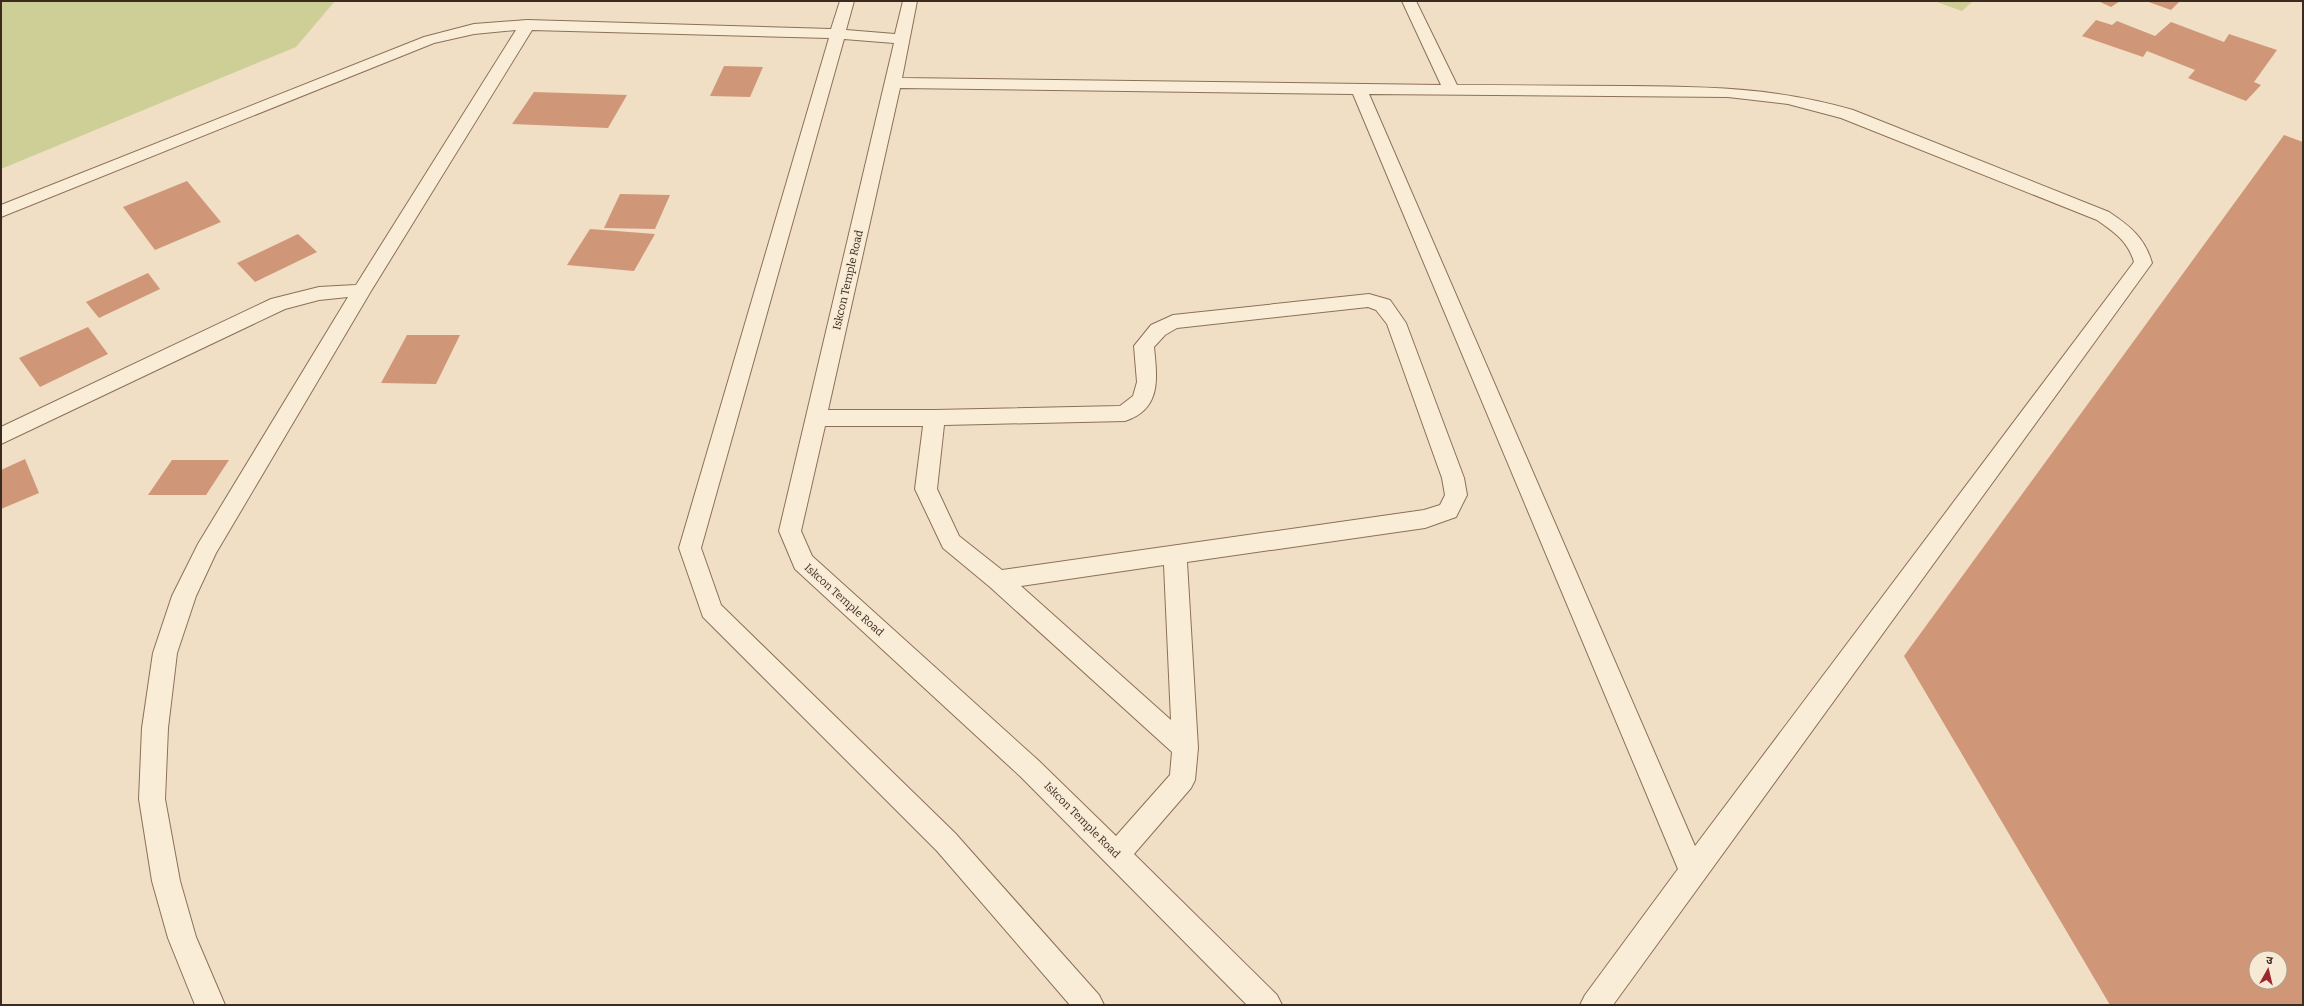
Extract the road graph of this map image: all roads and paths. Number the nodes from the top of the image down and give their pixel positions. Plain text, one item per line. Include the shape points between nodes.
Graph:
1 (847, 1) edge
2 (910, 1) edge
3 (1409, 1) edge
4 (527, 26) junction
5 (838, 34) junction
6 (901, 39) junction
7 (893, 83) junction
8 (1359, 89) junction
9 (1451, 90) junction
10 (1, 211) edge
11 (361, 291) junction
12 (816, 418) junction
13 (934, 418) junction
14 (1, 436) edge
15 (1175, 555) junction
16 (998, 580) junction
17 (1185, 748) junction
18 (1116, 855) junction
19 (1693, 872) junction
20 (210, 1005) edge
21 (1090, 1005) edge
22 (1267, 1005) edge
23 (1595, 1005) edge

1 - 5 street
2 - 6 street, Iskcon Temple Road
3 - 9 street
4 - 5 street
4 - 10 street via 474,29 429,40
4 - 11 street
5 - 6 street
5 - 21 street via 690,548 711,610 946,842
6 - 7 street, Iskcon Temple Road
7 - 8 street
7 - 12 street, Iskcon Temple Road
8 - 9 street
8 - 19 street
9 - 19 street via 1728,92 1767,94 1808,102 1847,114 2102,216 2126,231 2140,248 2143,264
11 - 14 street via 337,290 310,294 278,304
11 - 20 street via 206,550 184,596 165,653 156,728 152,799 166,881 182,938
12 - 13 street
12 - 18 street, Iskcon Temple Road via 790,531 803,562 1030,769
13 - 15 street via 1125,413 1142,400 1147,382 1144,346 1158,330 1173,322 1369,300 1383,305 1396,323 1453,478 1456,495 1448,511 1425,519
13 - 16 street via 926,489 951,542
15 - 16 street
15 - 17 street
16 - 17 street
17 - 18 street via 1182,780
18 - 22 street, Iskcon Temple Road
19 - 23 street

